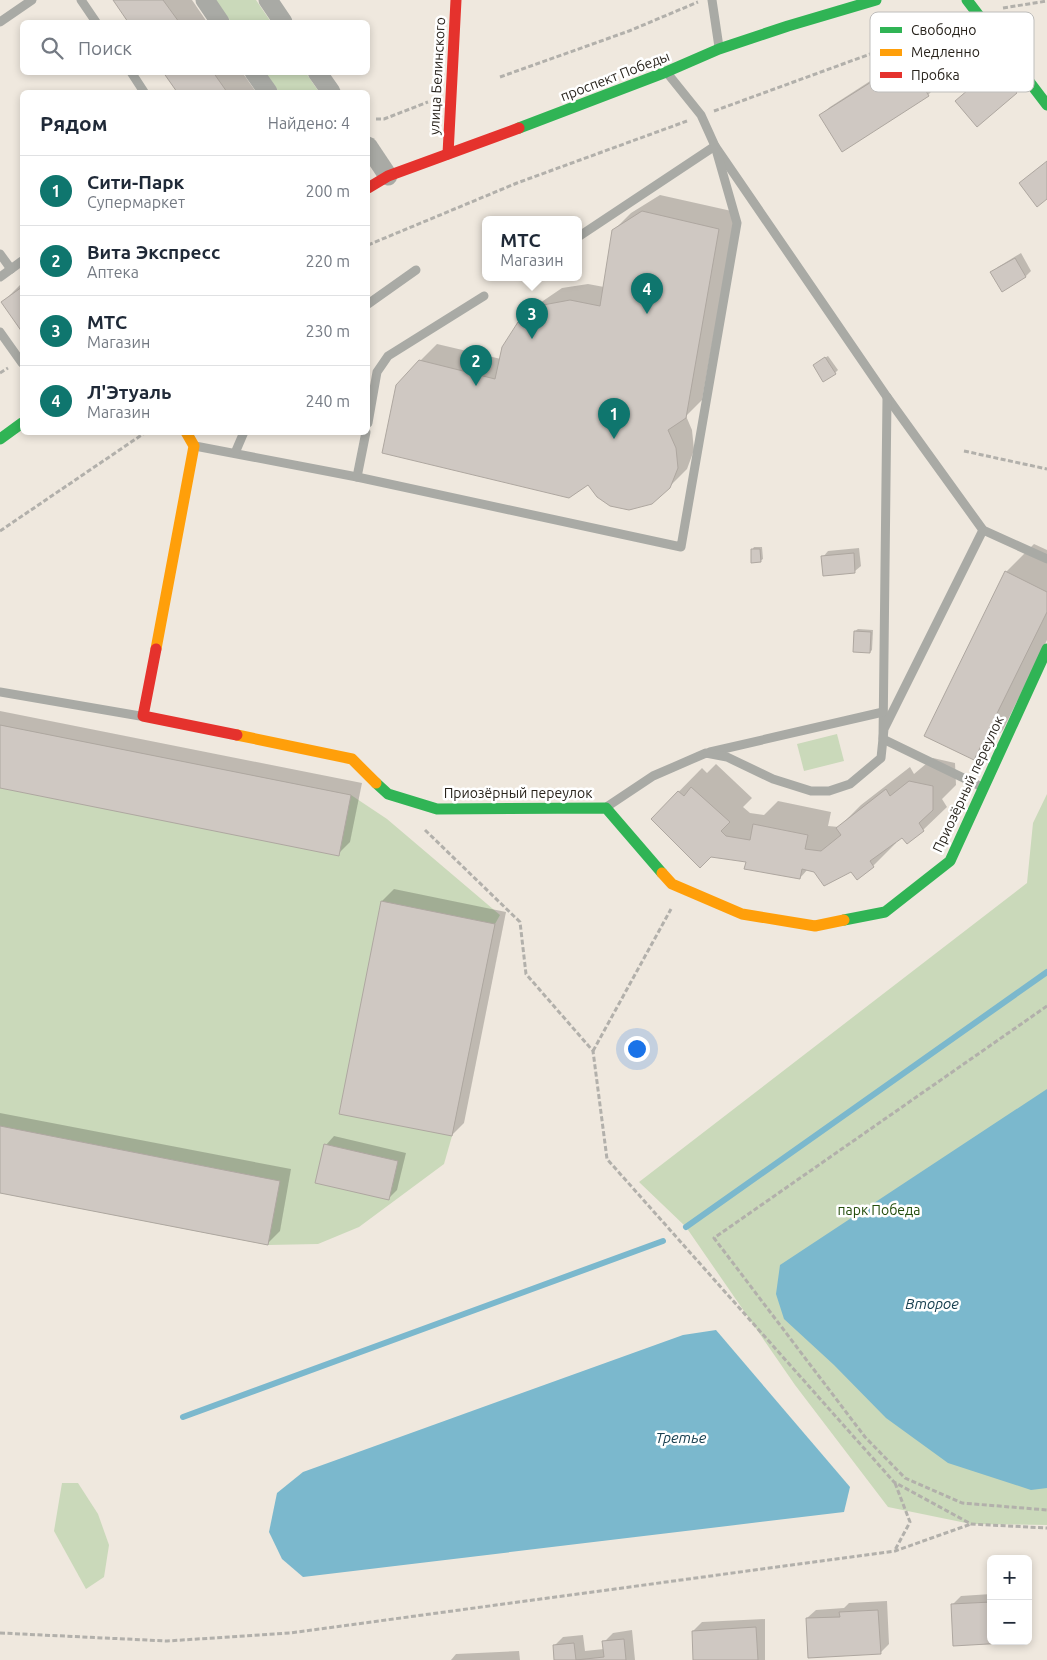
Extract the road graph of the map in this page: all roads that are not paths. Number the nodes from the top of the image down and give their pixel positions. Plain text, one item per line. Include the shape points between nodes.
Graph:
1 (32, 0) edge
2 (81, 0) edge
3 (204, 0) edge
4 (268, 0) edge
5 (456, 0) edge
6 (712, 0) edge
7 (876, 0) edge
8 (967, 0) edge
9 (976, 12) edge
10 (95, 20) edge
11 (219, 20) edge
12 (282, 20) edge
13 (0, 22) edge
14 (719, 49) junction
15 (666, 72) junction
16 (133, 75) edge
17 (256, 75) edge
18 (319, 75) edge
19 (1034, 88) edge
20 (143, 90) edge
21 (267, 90) edge
22 (330, 90) edge
23 (1047, 105) edge
24 (715, 146) junction
25 (370, 149) edge
26 (448, 154) junction
27 (388, 176) junction
28 (370, 187) edge
29 (582, 234) edge
30 (0, 254) edge
31 (20, 262) edge
32 (11, 269) junction
33 (416, 270) dead end
34 (0, 277) edge
35 (484, 296) dead end
36 (370, 303) edge
37 (0, 332) edge
38 (20, 360) edge
39 (887, 397) junction
40 (370, 412) edge
41 (20, 424) edge
42 (243, 435) edge
43 (365, 435) edge
44 (192, 437) edge
45 (0, 438) edge
46 (235, 453) junction
47 (357, 477) junction
48 (983, 530) junction
49 (1047, 560) edge
50 (1047, 649) edge
51 (0, 692) edge
52 (883, 712) junction
53 (143, 716) junction
54 (883, 739) junction
55 (706, 753) junction
56 (984, 788) junction
57 (606, 808) junction

1 - 13 lane
2 - 10 lane
3 - 11 street
4 - 12 street
5 - 26 street, улица Белинского
6 - 14 lane
7 - 14 street, проспект Победы
8 - 9 street
14 - 15 street, проспект Победы
15 - 24 lane via 701,115
15 - 26 street, проспект Победы
16 - 20 lane
17 - 21 street
18 - 22 street
19 - 23 street
24 - 29 lane
24 - 39 lane
24 - 47 lane via 737,223 681,547
25 - 27 street
26 - 27 street, проспект Победы
27 - 28 street, проспект Победы
30 - 32 lane
31 - 32 lane
32 - 34 lane
33 - 36 lane
35 - 40 lane via 388,356 377,372
37 - 38 lane
39 - 48 lane
39 - 52 lane
41 - 45 street
42 - 46 lane
43 - 47 lane
44 - 46 lane
44 - 53 street
46 - 47 lane
48 - 49 lane
48 - 54 lane via 884,729
50 - 56 street, Приозёрный переулок
51 - 53 lane
52 - 54 lane
52 - 55 lane
53 - 57 street, Приозёрный переулок via 352,758 388,794 437,809
54 - 55 lane via 881,758 850,784 829,791 811,791 773,779 727,757
54 - 56 lane
55 - 57 lane via 653,776
56 - 57 street, Приозёрный переулок via 950,861 885,912 815,926 742,914 672,884

